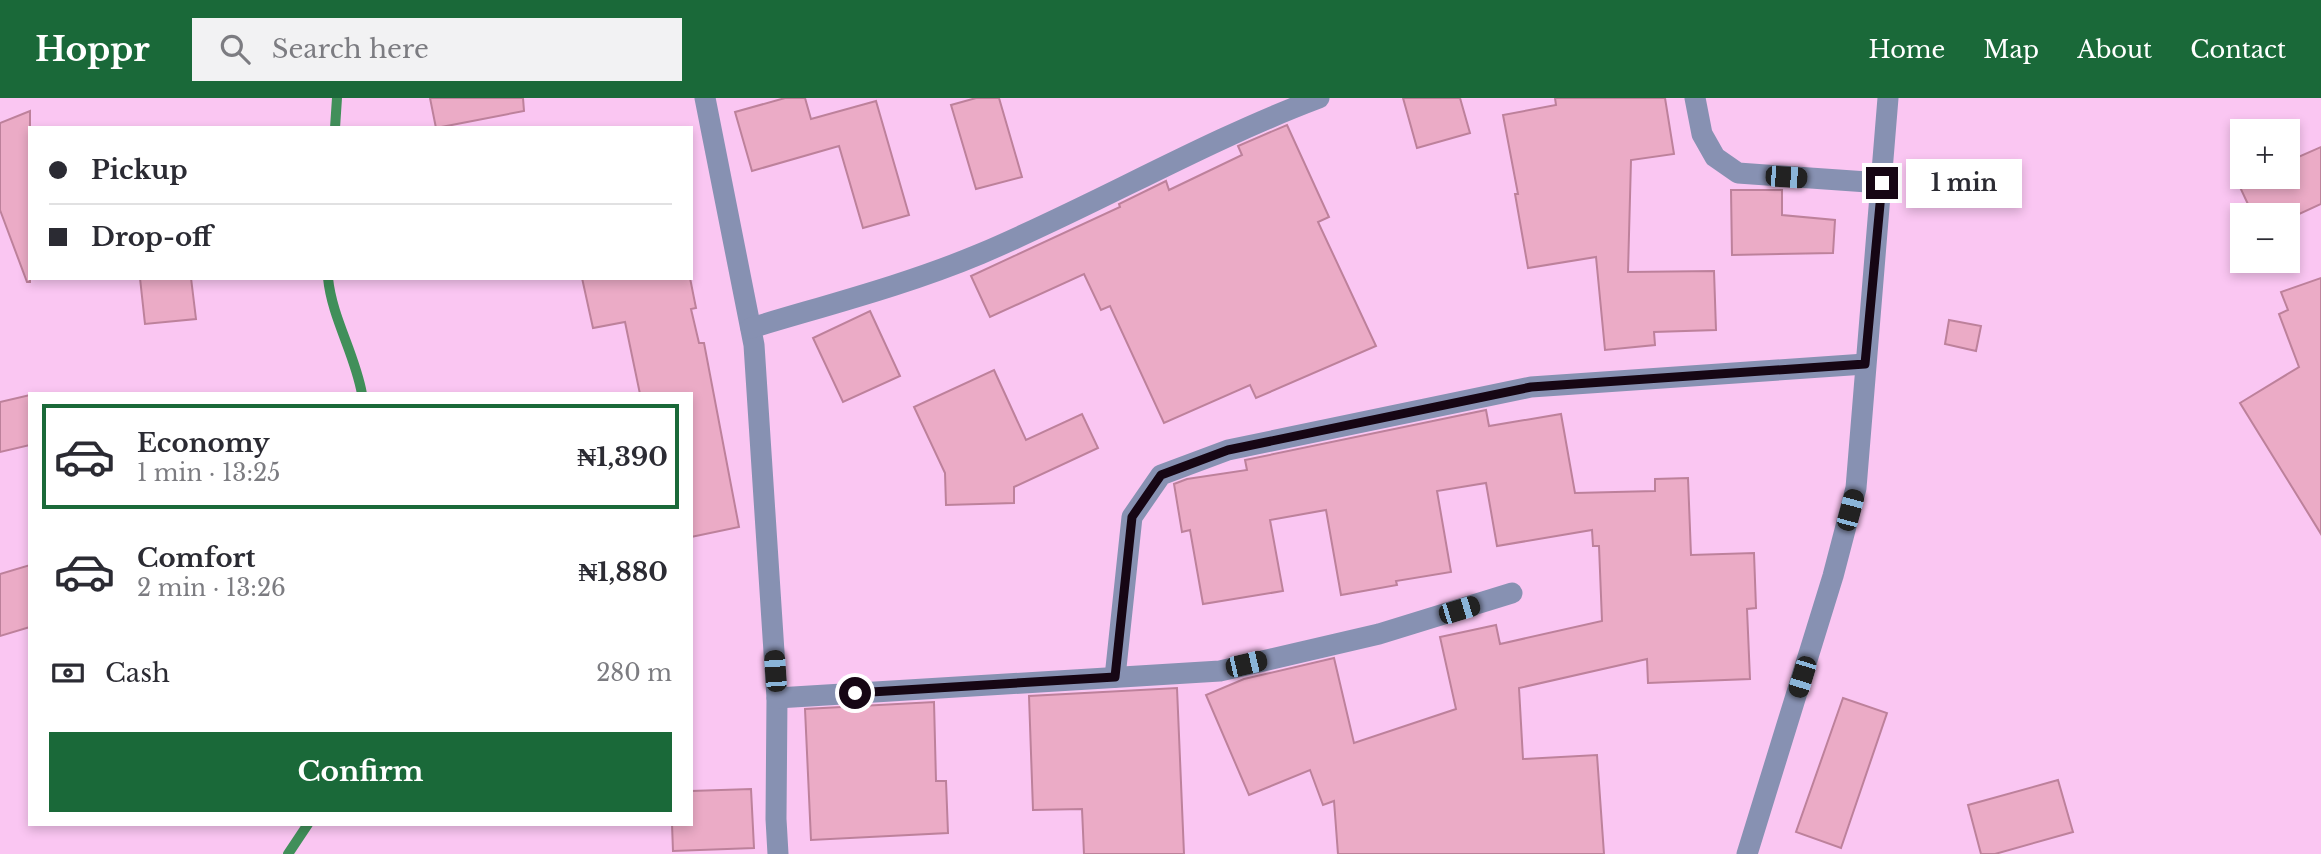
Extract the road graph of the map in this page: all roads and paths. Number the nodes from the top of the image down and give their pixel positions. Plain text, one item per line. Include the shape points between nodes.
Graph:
1 (705, 98) edge
2 (1319, 98) edge
3 (1695, 98) edge
4 (1888, 98) edge
5 (1882, 183) junction
6 (751, 328) junction
7 (1865, 364) junction
8 (1513, 593) dead end
9 (1115, 677) junction
10 (777, 698) junction
11 (778, 854) edge
12 (1747, 854) edge

1 - 6 street
2 - 6 street via 1266,118 979,254
3 - 5 street via 1702,134 1715,157 1738,173
4 - 5 street
5 - 7 street
6 - 10 street
7 - 9 street via 1531,387 1228,450 1161,475 1132,517
7 - 12 street via 1856,488
8 - 9 street via 1379,634 1220,671
9 - 10 street
10 - 11 street

